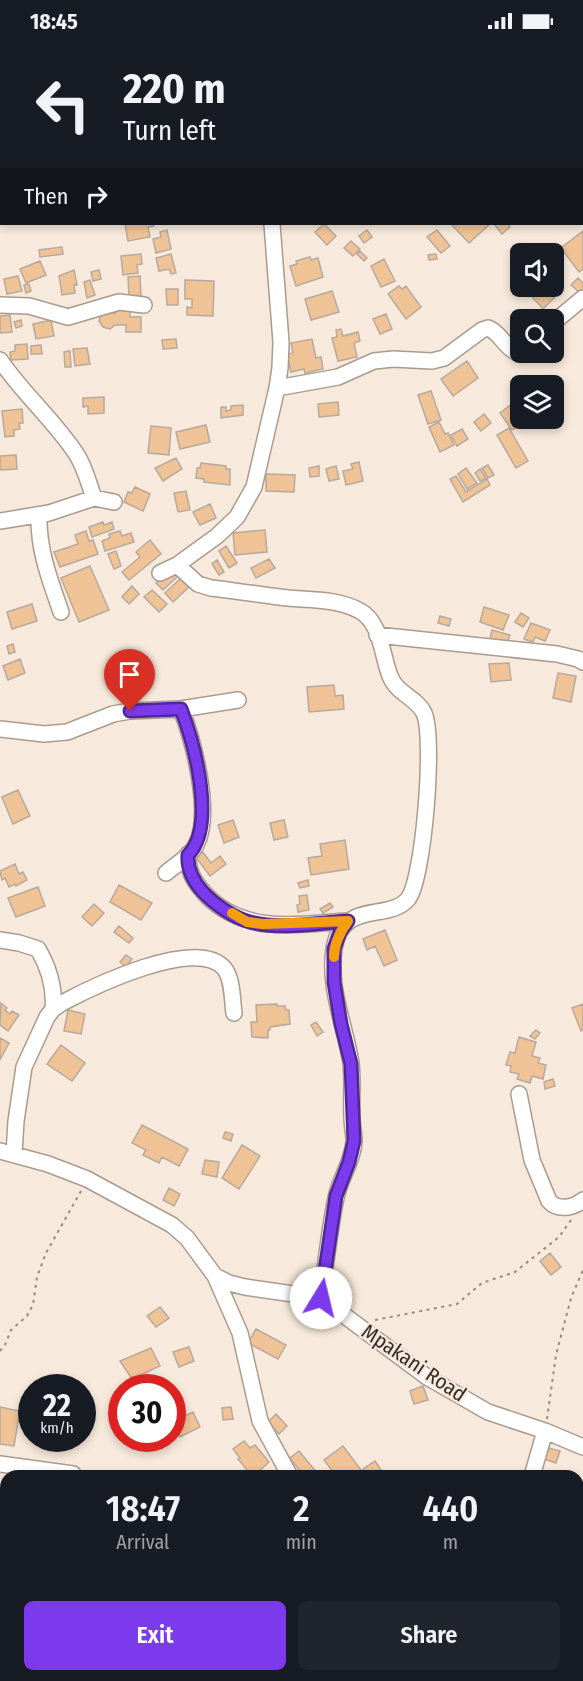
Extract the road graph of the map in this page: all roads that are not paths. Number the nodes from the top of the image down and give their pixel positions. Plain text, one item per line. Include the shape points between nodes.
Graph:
1 (273, 225) edge
2 (583, 298) edge
3 (0, 305) edge
4 (144, 305) dead end
5 (564, 314) edge
6 (510, 348) edge
7 (0, 360) edge
8 (278, 387) junction
9 (94, 498) junction
10 (114, 502) dead end
11 (39, 515) junction
12 (0, 521) edge
13 (177, 565) junction
14 (160, 573) dead end
15 (61, 612) dead end
16 (377, 635) junction
17 (583, 662) edge
18 (238, 700) dead end
19 (181, 709) junction
20 (0, 729) edge
21 (188, 855) junction
22 (166, 873) dead end
23 (348, 921) junction
24 (0, 940) edge
25 (53, 1009) junction
26 (234, 1013) dead end
27 (519, 1094) dead end
28 (7, 1152) edge
29 (580, 1203) edge
30 (214, 1276) junction
31 (321, 1298) junction
32 (545, 1431) junction
33 (583, 1447) edge
34 (0, 1464) edge
35 (44, 1470) edge
36 (287, 1470) edge
37 (534, 1470) edge

1 - 8 street via 281,342
2 - 5 street
3 - 4 street via 29,306 68,317 119,302
6 - 8 street via 488,328 438,360 374,361 338,377
7 - 9 street via 77,456
8 - 13 street via 250,496 237,517 217,536
9 - 10 street
9 - 11 street
11 - 12 street
11 - 15 street via 42,553
13 - 14 street
13 - 16 street via 198,584 211,588 347,605 362,611
16 - 17 street via 557,654
16 - 23 street via 390,678 425,714 426,810 417,881 408,899 399,906
18 - 19 street
19 - 20 street via 113,714 67,732 44,734
19 - 21 street via 197,761 202,824 196,847
21 - 22 street
21 - 23 street via 187,866 197,886 211,900 247,922 280,925
23 - 31 street via 334,949 334,982 351,1064 354,1141 336,1196
24 - 25 street via 38,949 51,978
25 - 26 street via 144,968 196,958 223,967
25 - 28 street via 24,1067
27 - 29 street via 532,1160 549,1202 565,1208
28 - 30 street via 87,1179 172,1225 187,1238
30 - 31 street, Mpakani Road via 244,1287
30 - 36 street via 240,1333 260,1421
31 - 32 street, Mpakani Road via 427,1377 488,1412
32 - 33 street, Mpakani Road
32 - 37 street
34 - 35 street

